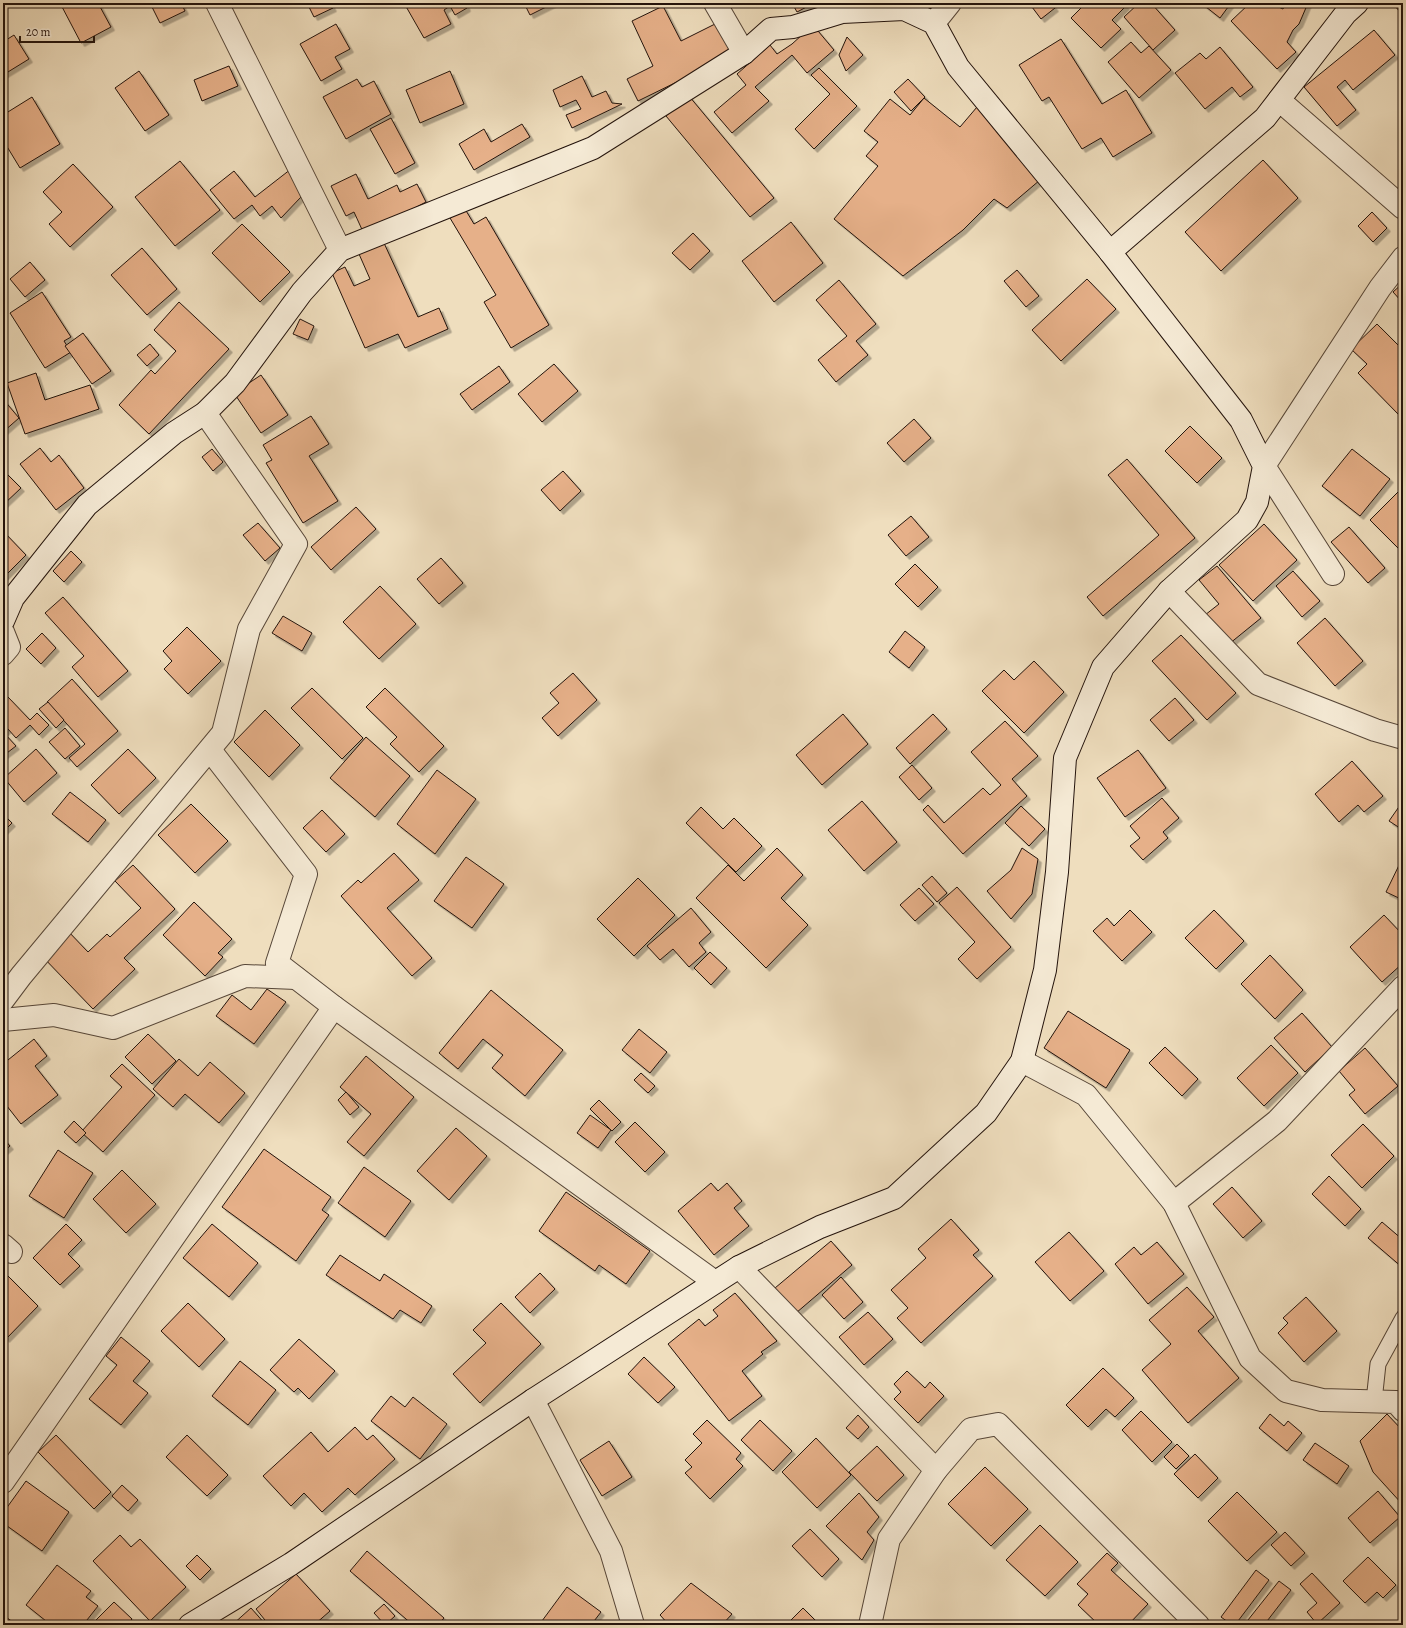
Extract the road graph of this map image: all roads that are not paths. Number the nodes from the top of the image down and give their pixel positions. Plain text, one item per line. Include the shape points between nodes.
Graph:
1 (217, 3) edge
2 (715, 3) edge
3 (950, 3) edge
4 (1357, 3) edge
5 (934, 23) junction
6 (744, 53) junction
7 (1279, 100) junction
8 (1403, 208) edge
9 (340, 250) junction
10 (1110, 252) junction
11 (1403, 258) edge
12 (205, 413) junction
13 (1264, 466) junction
14 (1333, 574) dead end
15 (1169, 591) junction
16 (3, 621) edge
17 (3, 632) edge
18 (3, 654) edge
19 (1403, 738) edge
20 (210, 750) junction
21 (296, 978) junction
22 (1403, 987) edge
23 (3, 1000) edge
24 (334, 1007) junction
25 (3, 1020) edge
26 (1022, 1061) junction
27 (1174, 1203) junction
28 (739, 1267) junction
29 (715, 1282) junction
30 (1403, 1318) edge
31 (533, 1400) junction
32 (1374, 1401) junction
33 (1403, 1410) edge
34 (936, 1470) junction
35 (3, 1482) edge
36 (190, 1625) edge
37 (633, 1625) edge
38 (870, 1625) edge
39 (1198, 1625) edge

1 - 9 street
2 - 6 street
3 - 5 street
4 - 7 street via 1346,13
5 - 6 street via 904,9 842,12 793,27 771,29
5 - 10 street via 958,67
6 - 9 street via 593,148
7 - 8 street
7 - 10 street via 1265,118
9 - 12 street via 302,292 235,383
10 - 13 street via 1241,420
11 - 13 street via 1380,288
12 - 16 street via 174,433 87,505 14,598
12 - 20 street via 296,544 249,629 224,733
13 - 14 street
13 - 15 street via 1257,502 1247,520
15 - 19 street via 1258,684 1375,730
15 - 26 street via 1103,667 1065,758 1057,872 1045,970
17 - 18 street via 9,647
20 - 21 street via 306,874 277,963
20 - 23 street
21 - 24 street
21 - 25 street via 245,976 113,1028 54,1015
22 - 27 street via 1277,1121
24 - 29 street
24 - 35 street
26 - 27 street via 1086,1095
26 - 28 street via 986,1113 894,1198 820,1227
27 - 32 street via 1250,1358 1286,1391 1322,1400
28 - 29 street
28 - 34 street
29 - 31 street
30 - 32 lane via 1378,1364
31 - 36 street via 291,1564
31 - 37 street via 611,1551
32 - 33 street via 1396,1402
34 - 38 street via 889,1539
34 - 39 street via 971,1429 998,1424

